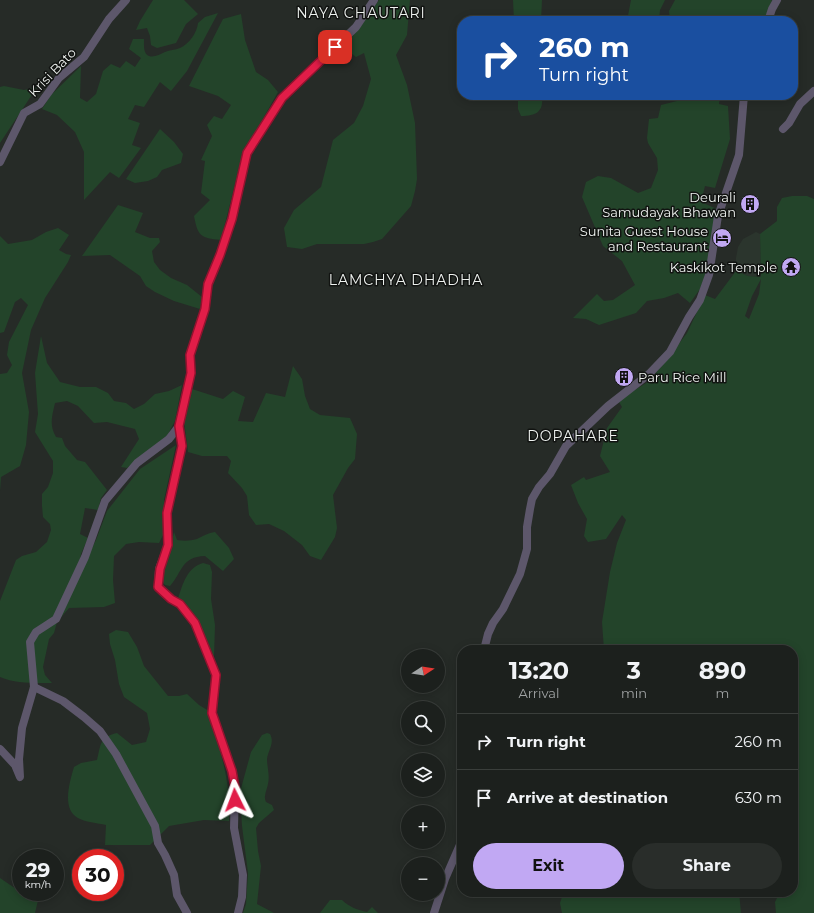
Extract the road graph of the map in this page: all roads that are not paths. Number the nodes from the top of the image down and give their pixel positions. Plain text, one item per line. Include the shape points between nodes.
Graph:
1 (126, 0) edge
2 (374, 0) edge
3 (777, 0) edge
4 (770, 16) edge
5 (814, 91) edge
6 (744, 100) edge
7 (783, 130) dead end
8 (0, 162) edge
9 (179, 426) junction
10 (485, 645) edge
11 (34, 687) junction
12 (0, 749) edge
13 (457, 852) edge
14 (187, 913) edge
15 (238, 913) edge
16 (434, 913) edge

1 - 8 street, Krisi Bato via 109,19 84,57 59,78 40,104 24,113
2 - 9 street via 356,27 282,98 247,153 232,219 208,284 205,309 190,355 191,373
3 - 4 street
5 - 7 street via 800,104
6 - 10 street via 739,155 718,216 709,275 700,300 670,352 649,374 608,406 566,446 550,474 539,487 532,499 527,549 520,574 488,634
9 - 11 street via 169,439 137,463 105,501 85,557 56,619 36,632 30,642
9 - 15 street via 182,446 167,513 168,545 160,569 158,587 180,604 195,623 216,675 212,713 235,787 234,828 243,875
11 - 12 street via 22,728 20,776
11 - 14 street via 63,701 79,713 100,731 116,754 155,826 158,843 174,874 177,894
13 - 16 street

